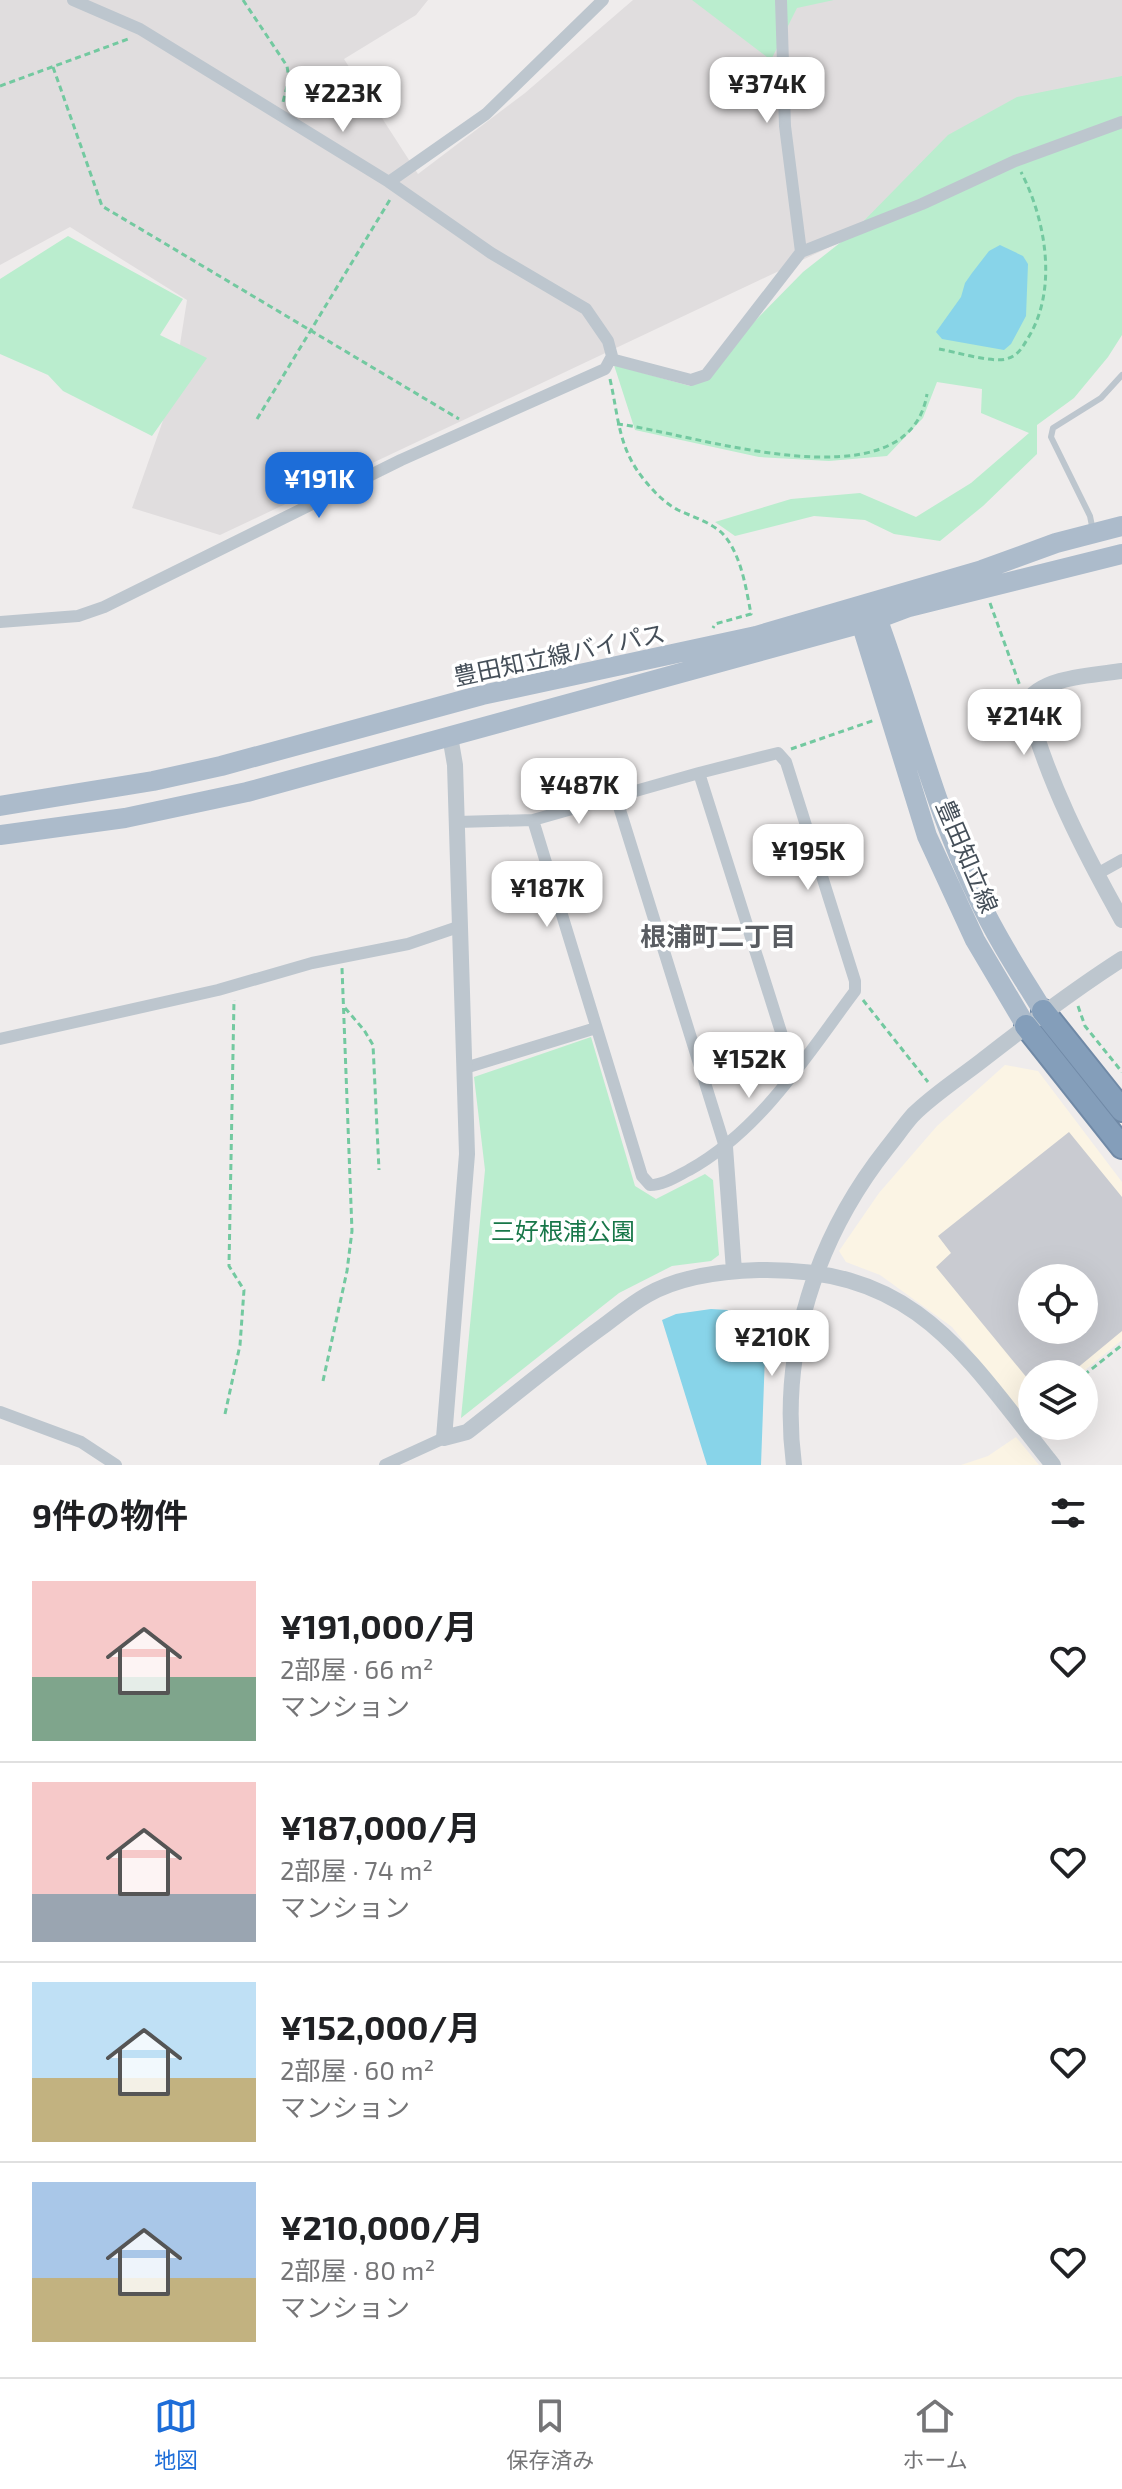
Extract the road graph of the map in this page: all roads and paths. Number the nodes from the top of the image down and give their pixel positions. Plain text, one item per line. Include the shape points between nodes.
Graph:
1 (73, 0) edge
2 (243, 0) edge
3 (603, 0) edge
4 (781, 0) edge
5 (140, 29) junction
6 (53, 67) junction
7 (0, 86) edge
8 (279, 113) junction
9 (1122, 122) edge
10 (1015, 161) junction
11 (393, 185) junction
12 (801, 252) junction
13 (312, 330) junction
14 (939, 349) dead end
15 (608, 364) junction
16 (1122, 375) edge
17 (927, 394) dead end
18 (257, 419) dead end
19 (617, 424) junction
20 (472, 428) junction
21 (1122, 526) edge
22 (1094, 533) junction
23 (1122, 554) edge
24 (985, 588) junction
25 (866, 612) junction
26 (0, 622) edge
27 (714, 646) junction
28 (1122, 671) edge
29 (1027, 703) junction
30 (890, 714) junction
31 (450, 736) junction
32 (778, 753) junction
33 (699, 773) junction
34 (616, 797) junction
35 (0, 806) edge
36 (533, 820) junction
37 (457, 822) junction
38 (0, 835) edge
39 (1122, 860) edge
40 (1097, 874) junction
41 (1122, 920) edge
42 (461, 926) junction
43 (342, 957) junction
44 (1122, 959) edge
45 (232, 986) junction
46 (855, 991) junction
47 (1070, 992) junction
48 (344, 1006) junction
49 (1035, 1018) junction
50 (596, 1028) junction
51 (0, 1039) edge
52 (465, 1068) junction
53 (1122, 1072) edge
54 (794, 1073) junction
55 (938, 1094) junction
56 (1122, 1110) edge
57 (725, 1147) junction
58 (1122, 1147) edge
59 (379, 1170) dead end
60 (734, 1271) junction
61 (816, 1272) junction
62 (1122, 1345) edge
63 (1098, 1364) edge
64 (323, 1381) dead end
65 (0, 1412) edge
66 (225, 1414) dead end
67 (444, 1438) junction
68 (419, 1451) junction
69 (116, 1465) edge
70 (385, 1465) edge
71 (423, 1465) edge
72 (794, 1465) edge
73 (1053, 1465) edge

1 - 5 street
2 - 8 path via 287,66 289,79
3 - 11 street via 486,114
4 - 12 street via 785,126
5 - 6 path via 126,41
5 - 8 street
6 - 7 path
6 - 13 path via 102,206
8 - 11 street
9 - 10 street
10 - 12 street
10 - 14 path via 1037,209 1045,252 1036,325 1020,351 1006,359
11 - 13 path
11 - 15 street via 491,253 586,309 608,341
12 - 15 street via 706,375 691,380
13 - 18 path
13 - 20 path
15 - 19 path
15 - 20 street
16 - 22 lane via 1101,398 1053,428 1051,437
17 - 19 path via 921,417 910,431 884,449 863,454 746,450
19 - 27 path via 620,440 644,480 660,498 723,534 738,562 751,614 715,624
20 - 26 street via 104,607 78,616
21 - 22 main road, 豊田知立線バイパス
22 - 25 main road, 豊田知立線バイパス
23 - 24 main road, 豊田知立線バイパス
24 - 25 main road, 豊田知立線バイパス
24 - 29 path
25 - 27 main road, 豊田知立線バイパス
25 - 30 main road, 豊田知立線
25 - 31 main road, 豊田知立線バイパス
25 - 49 main road, 豊田知立線 via 977,898
27 - 35 main road, 豊田知立線バイパス via 482,695 221,766
28 - 29 street via 1051,683 1035,690
29 - 40 street via 1052,776
30 - 32 path
30 - 49 main road, 豊田知立線 via 927,836 975,940
31 - 37 street
31 - 38 main road, 豊田知立線バイパス via 232,795 125,818
32 - 33 street
32 - 46 street via 786,762
33 - 34 street
33 - 54 street
34 - 36 street
34 - 57 street
36 - 37 street
36 - 50 street
37 - 42 street
39 - 40 street
40 - 41 street
42 - 43 street via 408,944
42 - 52 street
43 - 45 street
43 - 48 path
44 - 47 street
45 - 51 street
45 - 66 path via 229,1266 244,1290 240,1345
46 - 54 street
46 - 55 path
47 - 49 street
47 - 53 path via 1085,1026
48 - 59 path via 364,1030 376,1059
48 - 64 path via 352,1231
49 - 55 street
49 - 56 highway
49 - 58 highway
50 - 52 street
50 - 57 street via 646,1182 664,1182
52 - 67 street via 467,1172
54 - 57 street
55 - 61 street via 913,1115 868,1172
57 - 60 street
60 - 61 street
60 - 67 street via 692,1278 645,1296 467,1432
61 - 72 street via 792,1382
61 - 73 street via 892,1296 937,1327
62 - 63 path
65 - 69 street via 81,1442
67 - 68 street
68 - 70 street
68 - 71 street

